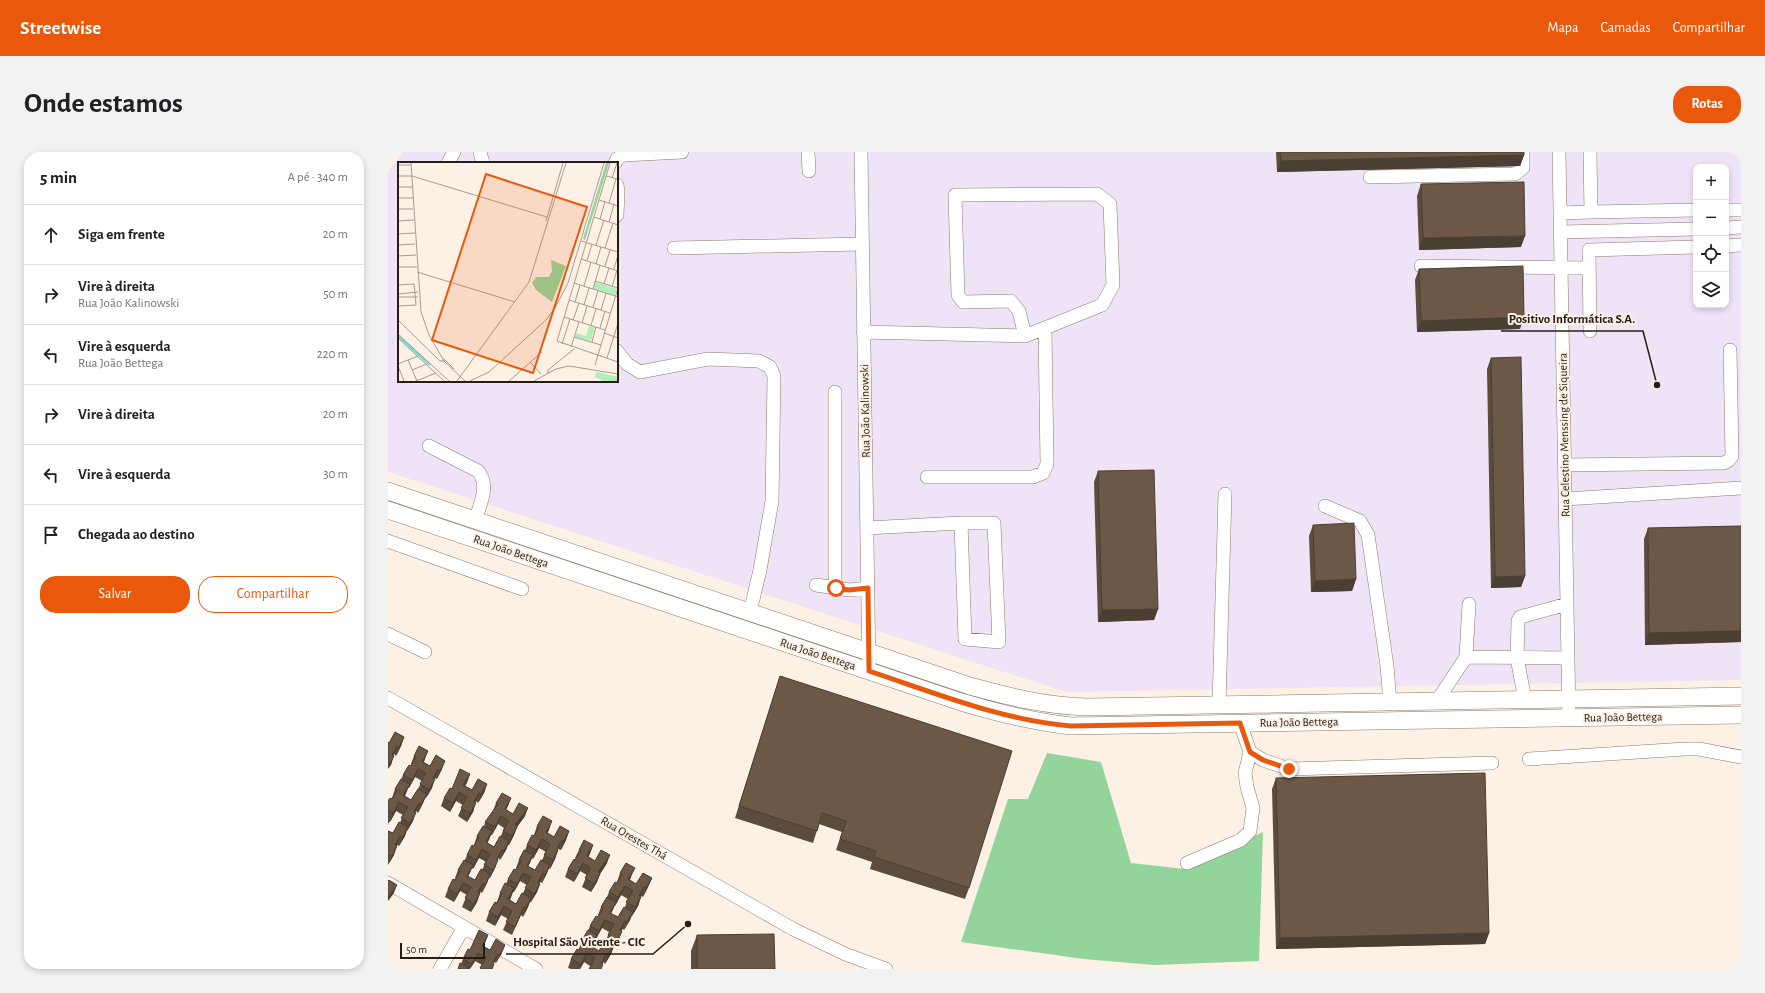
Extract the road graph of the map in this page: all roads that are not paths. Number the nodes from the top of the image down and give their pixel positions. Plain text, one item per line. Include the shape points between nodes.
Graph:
1 (454, 152) edge
2 (480, 152) edge
3 (682, 152) edge
4 (808, 152) edge
5 (861, 152) edge
6 (1523, 152) edge
7 (1559, 152) edge
8 (1590, 152) edge
9 (449, 162) edge
10 (483, 162) edge
11 (616, 162) edge
12 (809, 171) dead end
13 (1370, 176) dead end
14 (1693, 210) edge
15 (1729, 210) edge
16 (1741, 210) edge
17 (1591, 212) junction
18 (1560, 213) junction
19 (1741, 227) edge
20 (1729, 228) edge
21 (1693, 229) edge
22 (1561, 232) junction
23 (862, 244) junction
24 (1741, 245) edge
25 (1729, 246) edge
26 (1693, 247) edge
27 (674, 248) dead end
28 (1421, 266) dead end
29 (1561, 266) junction
30 (1588, 268) junction
31 (1045, 329) junction
32 (1590, 331) dead end
33 (863, 332) junction
34 (1025, 336) junction
35 (1730, 350) dead end
36 (618, 352) edge
37 (835, 392) dead end
38 (429, 446) dead end
39 (1565, 465) junction
40 (927, 477) dead end
41 (1741, 488) edge
42 (388, 491) edge
43 (1224, 494) dead end
44 (1565, 499) junction
45 (1325, 506) dead end
46 (388, 510) edge
47 (475, 520) junction
48 (961, 523) junction
49 (867, 528) junction
50 (388, 541) edge
51 (816, 585) dead end
52 (836, 588) junction
53 (868, 588) junction
54 (522, 589) dead end
55 (1469, 604) dead end
56 (1567, 604) junction
57 (750, 612) junction
58 (388, 634) edge
59 (869, 651) junction
60 (425, 652) dead end
61 (1466, 657) junction
62 (1517, 658) junction
63 (1568, 658) junction
64 (869, 671) junction
65 (1741, 696) edge
66 (388, 698) edge
67 (1568, 699) junction
68 (1525, 700) junction
69 (1437, 701) junction
70 (1390, 702) junction
71 (1219, 705) junction
72 (1741, 715) edge
73 (1569, 718) junction
74 (1240, 723) junction
75 (1250, 752) junction
76 (1741, 757) edge
77 (1529, 759) dead end
78 (1492, 764) dead end
79 (1188, 863) dead end
80 (388, 883) edge
81 (464, 927) junction
82 (440, 969) edge
83 (536, 969) edge
84 (886, 969) edge

1 - 9 street
2 - 10 street
3 - 11 street via 623,155
4 - 12 street
5 - 23 street, Rua João Kalinowski
6 - 13 street via 1523,168 1515,174
7 - 18 street, Rua Celestino Menssing de Siqueira
8 - 17 street
14 - 17 street
15 - 16 street
17 - 18 street
18 - 22 street, Rua Celestino Menssing de Siqueira
19 - 20 street
21 - 22 street
22 - 29 street, Rua Celestino Menssing de Siqueira
23 - 27 street
23 - 33 street, Rua João Kalinowski
24 - 25 street
26 - 30 street via 1590,250
28 - 29 street
29 - 30 street
29 - 39 street, Rua Celestino Menssing de Siqueira
30 - 32 street
31 - 34 street
31 - 34 street via 1102,305 1113,285 1110,204 1097,194 955,195 958,295 963,302 1011,301 1019,311
31 - 40 street via 1047,464 1043,473 1033,477
33 - 34 street
33 - 49 street, Rua João Kalinowski
35 - 39 street via 1730,460 1724,463
36 - 57 street via 627,364 640,372 708,358 759,361 770,367 774,376 772,501
37 - 52 street
38 - 47 street via 482,475 483,495
39 - 44 street, Rua Celestino Menssing de Siqueira
41 - 44 street
42 - 47 main road, Rua João Bettega
43 - 71 street
44 - 56 street, Rua Celestino Menssing de Siqueira
45 - 70 street via 1360,521 1368,535
46 - 64 main road, Rua João Bettega
47 - 57 main road, Rua João Bettega
48 - 48 street via 994,523 999,642 965,639
48 - 49 street
49 - 53 street, Rua João Kalinowski
50 - 54 street
51 - 52 street
52 - 53 street
53 - 59 street, Rua João Kalinowski
55 - 61 street
56 - 62 street via 1520,617
56 - 63 street, Rua Celestino Menssing de Siqueira
57 - 59 main road, Rua João Bettega
58 - 60 street
59 - 64 street, Rua João Kalinowski
59 - 71 main road, Rua João Bettega via 977,688 1048,705
61 - 62 street
61 - 69 street
62 - 63 street
62 - 68 street
63 - 67 street, Rua Celestino Menssing de Siqueira
64 - 74 main road, Rua João Bettega via 988,710 1050,724 1071,726
65 - 67 main road, Rua João Bettega
66 - 84 street, Rua Orestes Thá via 793,929 845,954
67 - 68 main road, Rua João Bettega
67 - 73 street, Rua Celestino Menssing de Siqueira
68 - 69 main road, Rua João Bettega
69 - 70 main road, Rua João Bettega
70 - 71 main road, Rua João Bettega
72 - 73 main road, Rua João Bettega
73 - 74 main road, Rua João Bettega
74 - 75 street
75 - 78 street via 1263,760 1289,769
75 - 79 street via 1245,773 1253,808 1250,831 1241,840
76 - 77 street via 1685,749
80 - 81 street
81 - 82 street
81 - 83 street

